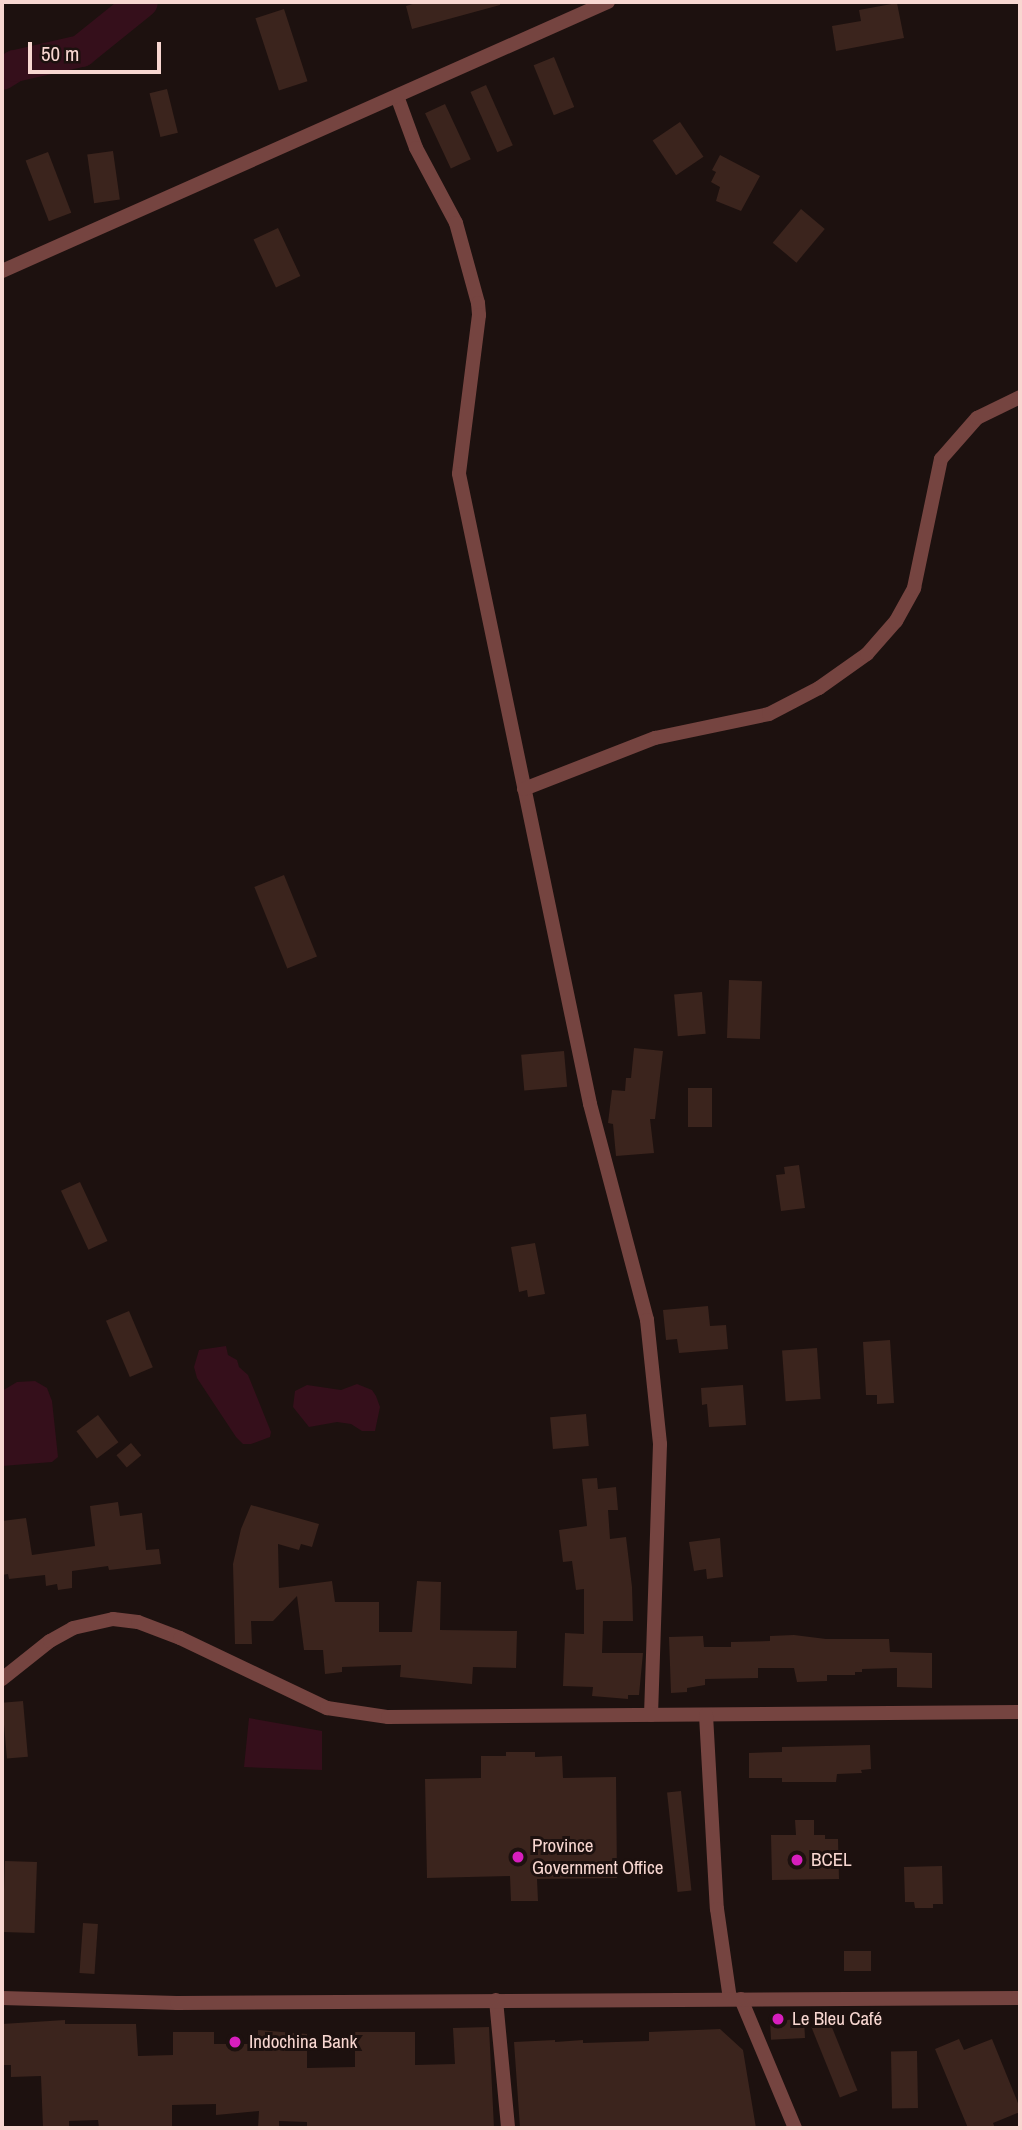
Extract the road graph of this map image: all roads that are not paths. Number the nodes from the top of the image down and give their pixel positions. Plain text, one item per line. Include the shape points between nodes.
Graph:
1 (608, 2) edge
2 (397, 96) junction
3 (2, 271) edge
4 (1020, 397) edge
5 (524, 789) junction
6 (2, 1679) edge
7 (1020, 1712) edge
8 (651, 1715) junction
9 (706, 1715) junction
10 (2, 1998) edge
11 (1020, 1998) edge
12 (736, 1999) junction
13 (496, 2000) junction
14 (508, 2128) edge
15 (795, 2128) edge

1 - 2 street
2 - 3 street
2 - 5 street via 416,148 457,223 478,303 459,474
4 - 5 street via 977,418 941,459 914,588 896,621 867,654 819,688 768,714 655,738
5 - 8 street via 590,1104 647,1320 660,1444
6 - 8 street via 73,1628 113,1619 138,1622 180,1638 327,1708 388,1717
7 - 9 street
8 - 9 street
9 - 12 street via 717,1909
10 - 13 street via 177,2003
11 - 12 street
12 - 13 street
12 - 15 street
13 - 14 street

